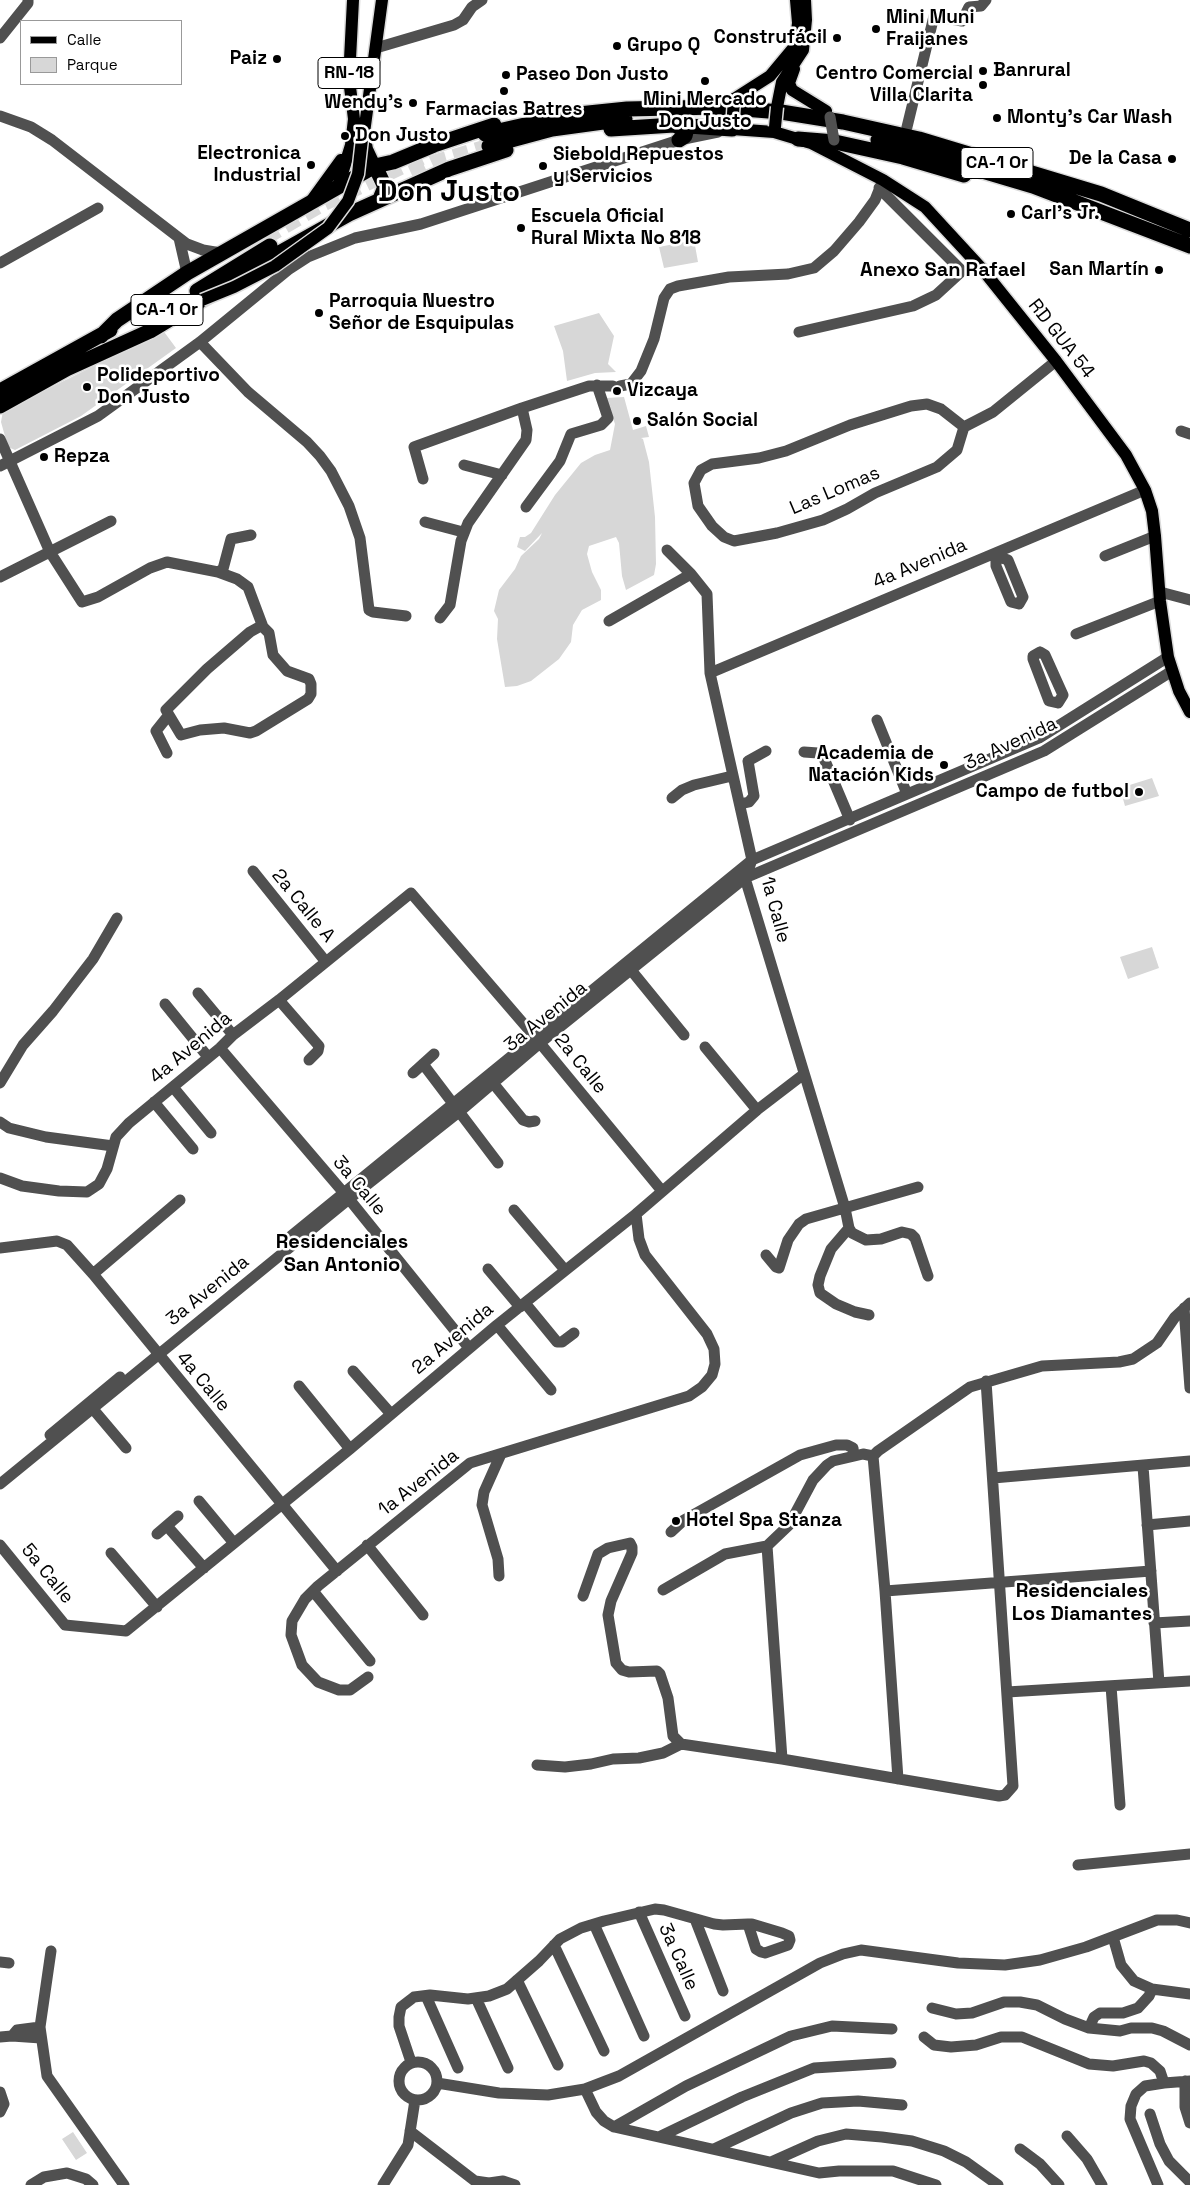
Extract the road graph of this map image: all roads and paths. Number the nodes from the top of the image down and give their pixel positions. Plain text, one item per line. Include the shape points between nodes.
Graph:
1 (28, 0) edge
2 (354, 0) edge
3 (375, 0) edge
4 (382, 0) edge
5 (482, 0) edge
6 (796, 0) edge
7 (805, 0) edge
8 (986, 0) edge
9 (0, 38) edge
10 (376, 48) junction
11 (803, 50) junction
12 (373, 80) junction
13 (370, 98) junction
14 (734, 99) junction
15 (778, 105) junction
16 (585, 107) junction
17 (828, 113) junction
18 (0, 116) edge
19 (519, 120) junction
20 (571, 120) junction
21 (551, 124) junction
22 (674, 125) junction
23 (907, 126) junction
24 (732, 129) junction
25 (599, 130) junction
26 (774, 130) junction
27 (798, 139) junction
28 (487, 140) tunnel mouth
29 (679, 140) junction
30 (834, 141) junction
31 (351, 145) junction
32 (525, 145) junction
33 (846, 161) junction
34 (374, 166) junction
35 (881, 184) junction
36 (338, 187) junction
37 (1101, 194) junction
38 (380, 199) junction
39 (311, 202) junction
40 (98, 208) dead end
41 (1096, 209) junction
42 (1139, 210) junction
43 (349, 214) junction
44 (1190, 230) edge
45 (1156, 232) junction
46 (179, 238) junction
47 (1190, 242) edge
48 (1190, 246) edge
49 (220, 253) junction
50 (0, 263) edge
51 (187, 273) junction
52 (202, 300) junction
53 (799, 332) dead end
54 (101, 336) junction
55 (200, 342) junction
56 (74, 357) junction
57 (1056, 361) junction
58 (62, 371) junction
59 (597, 385) junction
60 (0, 391) edge
61 (0, 406) edge
62 (522, 408) junction
63 (964, 427) junction
64 (0, 439) edge
65 (1122, 449) junction
66 (5, 464) edge
67 (464, 465) dead end
68 (502, 475) junction
69 (423, 479) dead end
70 (1144, 490) junction
71 (526, 507) dead end
72 (1088, 512) junction
73 (111, 521) dead end
74 (425, 522) dead end
75 (463, 532) junction
76 (251, 535) dead end
77 (1156, 536) junction
78 (667, 550) dead end
79 (50, 552) junction
80 (1105, 556) dead end
81 (218, 572) junction
82 (691, 574) junction
83 (0, 577) edge
84 (1160, 596) junction
85 (1190, 600) edge
86 (406, 616) dead end
87 (440, 618) dead end
88 (609, 621) dead end
89 (263, 627) junction
90 (1076, 634) dead end
91 (1168, 657) junction
92 (1172, 671) junction
93 (710, 673) junction
94 (1058, 703) dead end
95 (1190, 712) edge
96 (168, 716) junction
97 (877, 720) dead end
98 (1067, 722) junction
99 (766, 751) dead end
100 (804, 752) dead end
101 (167, 753) dead end
102 (732, 776) junction
103 (907, 794) junction
104 (672, 798) dead end
105 (740, 804) junction
106 (850, 820) junction
107 (752, 860) junction
108 (253, 872) dead end
109 (745, 878) junction
110 (722, 891) junction
111 (411, 893) joint
112 (117, 918) dead end
113 (326, 962) junction
114 (631, 970) junction
115 (198, 993) dead end
116 (279, 1000) junction
117 (165, 1004) dead end
118 (233, 1035) junction
119 (684, 1035) dead end
120 (537, 1040) junction
121 (705, 1047) dead end
122 (220, 1048) junction
123 (434, 1054) dead end
124 (208, 1058) junction
125 (309, 1060) dead end
126 (423, 1064) junction
127 (413, 1073) dead end
128 (804, 1074) junction
129 (491, 1078) junction
130 (0, 1083) edge
131 (173, 1087) junction
132 (154, 1102) junction
133 (455, 1108) junction
134 (757, 1110) junction
135 (536, 1121) dead end
136 (0, 1122) edge
137 (211, 1133) dead end
138 (113, 1146) junction
139 (193, 1149) dead end
140 (498, 1163) dead end
141 (0, 1178) edge
142 (918, 1187) dead end
143 (662, 1191) junction
144 (346, 1197) junction
145 (180, 1200) dead end
146 (845, 1208) junction
147 (514, 1210) dead end
148 (636, 1214) junction
149 (849, 1228) junction
150 (0, 1248) edge
151 (766, 1255) dead end
152 (488, 1268) dead end
153 (565, 1270) junction
154 (94, 1274) junction
155 (928, 1276) dead end
156 (523, 1305) junction
157 (1187, 1306) edge
158 (869, 1314) dead end
159 (497, 1325) junction
160 (574, 1333) dead end
161 (469, 1348) junction
162 (156, 1352) junction
163 (353, 1371) dead end
164 (986, 1382) junction
165 (299, 1386) dead end
166 (1190, 1388) edge
167 (551, 1390) dead end
168 (93, 1410) junction
169 (391, 1414) junction
170 (126, 1448) dead end
171 (350, 1448) junction
172 (502, 1454) junction
173 (854, 1456) junction
174 (873, 1456) junction
175 (1190, 1461) edge
176 (1143, 1466) junction
177 (0, 1475) edge
178 (993, 1478) junction
179 (0, 1484) edge
180 (199, 1501) dead end
181 (281, 1503) junction
182 (178, 1516) dead end
183 (1190, 1521) edge
184 (167, 1526) junction
185 (1148, 1526) junction
186 (671, 1532) dead end
187 (157, 1534) dead end
188 (233, 1542) junction
189 (0, 1545) edge
190 (367, 1545) junction
191 (767, 1546) junction
192 (111, 1553) dead end
193 (204, 1568) junction
194 (338, 1571) junction
195 (1151, 1571) junction
196 (499, 1576) dead end
197 (1000, 1582) junction
198 (663, 1590) dead end
199 (313, 1591) junction
200 (885, 1591) junction
201 (583, 1596) dead end
202 (157, 1607) junction
203 (423, 1615) dead end
204 (1190, 1621) edge
205 (1154, 1623) junction
206 (126, 1631) joint
207 (370, 1661) dead end
208 (368, 1677) dead end
209 (1190, 1681) edge
210 (1159, 1683) junction
211 (1111, 1686) junction
212 (1007, 1692) junction
213 (681, 1744) junction
214 (782, 1759) junction
215 (537, 1765) dead end
216 (898, 1779) junction
217 (1120, 1805) dead end
218 (1190, 1854) edge
219 (1078, 1865) dead end
220 (639, 1912) junction
221 (695, 1919) junction
222 (1190, 1923) edge
223 (594, 1924) junction
224 (748, 1924) dead end
225 (1113, 1937) junction
226 (554, 1945) junction
227 (51, 1951) dead end
228 (517, 1980) junction
229 (1152, 1989) junction
230 (723, 1991) dead end
231 (1190, 1994) edge
232 (426, 1996) junction
233 (476, 1998) junction
234 (932, 2008) dead end
235 (685, 2016) dead end
236 (1089, 2028) junction
237 (892, 2029) dead end
238 (40, 2032) junction
239 (6, 2036) edge
240 (644, 2036) dead end
241 (924, 2037) dead end
242 (1190, 2044) edge
243 (604, 2051) dead end
244 (410, 2062) junction
245 (891, 2063) dead end
246 (558, 2065) dead end
247 (458, 2068) dead end
248 (508, 2068) dead end
249 (1188, 2081) edge
250 (1164, 2083) junction
251 (437, 2084) junction
252 (585, 2089) junction
253 (0, 2092) edge
254 (415, 2100) junction
255 (902, 2105) dead end
256 (0, 2112) edge
257 (1150, 2114) dead end
258 (1190, 2123) edge
259 (614, 2127) junction
260 (410, 2131) junction
261 (661, 2136) junction
262 (1067, 2136) dead end
263 (1160, 2144) junction
264 (714, 2148) junction
265 (1020, 2149) dead end
266 (1142, 2151) junction
267 (771, 2162) junction
268 (1190, 2182) edge
269 (31, 2185) edge
270 (94, 2185) edge
271 (124, 2185) edge
272 (384, 2185) edge
273 (515, 2185) edge
274 (936, 2185) edge
275 (998, 2185) edge
276 (1059, 2185) edge
277 (1102, 2185) edge
278 (1158, 2185) edge

1 - 9 street
2 - 31 main road, RN-18 via 349,79 354,111
3 - 12 main road via 369,59
4 - 10 main road, RN-18
5 - 10 street via 454,25
6 - 14 main road via 795,46 770,76
7 - 11 main road
8 - 23 street via 981,6 968,8 962,21 934,16
10 - 12 main road, RN-18
11 - 15 main road via 782,82
11 - 17 main road via 790,77 790,86 801,97
12 - 13 main road, RN-18
13 - 34 main road, RN-18 via 365,140
13 - 52 main road, bridge via 358,174 348,201 328,228 275,266
14 - 15 highway
14 - 16 highway via 621,99
14 - 24 main road, bridge
15 - 17 highway
15 - 26 main road, bridge
16 - 19 highway
16 - 20 highway
17 - 23 highway
17 - 30 street, bridge
18 - 46 street via 31,127 52,140
19 - 21 highway
19 - 34 highway via 471,132 393,162
20 - 21 highway, CA-1 Or
20 - 25 highway
20 - 37 highway, CA-1 Or via 636,108 696,106 811,116 920,139
20 - 41 highway, CA-1 Or via 745,117 812,125 945,159
21 - 28 highway, CA-1 Or
21 - 32 highway
22 - 24 highway
22 - 25 highway
22 - 29 highway via 686,132
23 - 37 highway via 1034,166
24 - 26 main road, RD GUA 54
24 - 29 street
25 - 32 highway
26 - 27 main road, RD GUA 54
27 - 30 highway
27 - 33 main road, RD GUA 54
29 - 55 street via 421,224 355,238 308,257
30 - 33 street
30 - 41 highway via 903,157 1004,188
31 - 36 main road, RN-18
31 - 39 main road
32 - 38 highway via 449,169
33 - 35 main road, RD GUA 54
34 - 36 highway
34 - 38 highway via 385,188
35 - 53 street via 960,269 960,273 936,295 913,306
35 - 57 main road, RD GUA 54 via 936,217
35 - 59 street via 872,205 849,235 814,268 788,274 729,276 670,289 664,298 642,371 631,384
36 - 39 highway
36 - 43 highway via 338,201
37 - 42 highway, CA-1 Or
38 - 43 highway
39 - 49 highway
40 - 50 street
41 - 45 highway, CA-1 Or
42 - 44 highway, CA-1 Or
42 - 45 highway
43 - 52 highway
45 - 47 highway via 1164,231
45 - 48 highway, CA-1 Or
46 - 49 street via 194,247
46 - 51 street
49 - 51 highway
51 - 54 highway via 117,320
52 - 58 highway via 150,331
54 - 56 highway, CA-1 Or
54 - 56 highway, CA-1 Or via 268,242
55 - 66 street via 98,416
55 - 86 street via 248,392 320,456 346,500 360,538 369,610
56 - 58 highway, CA-1 Or
56 - 60 highway, CA-1 Or
57 - 63 street via 992,412
57 - 65 main road, RD GUA 54
58 - 61 highway, CA-1 Or
59 - 62 street
59 - 71 street via 608,418 601,424 571,434 560,461
62 - 68 street via 526,440
62 - 69 street via 414,447
63 - 63 street, Las Lomas via 941,409 927,404 911,406 850,425 786,451 712,464 701,470 694,483 698,506 712,526 734,541 777,534 823,520 874,493 937,468 957,450
64 - 66 street
65 - 70 main road, RD GUA 54
65 - 72 street via 1136,487
66 - 79 street
67 - 68 street
68 - 75 street
70 - 72 street, 4a Avenida
70 - 77 main road, RD GUA 54
72 - 93 street, 4a Avenida via 998,554
73 - 79 street
74 - 75 street
75 - 87 street via 450,605
76 - 81 street via 231,539 223,568
77 - 80 street
77 - 84 main road, RD GUA 54
78 - 82 street, 1a Calle
79 - 81 street via 82,602 167,562
79 - 83 street
81 - 89 street via 248,587
82 - 88 street
82 - 93 street, 1a Calle via 707,594
84 - 85 street
84 - 90 street
84 - 91 main road, RD GUA 54
89 - 96 street via 250,632 207,669 166,710
89 - 96 street via 269,633 273,655 286,671 309,679 311,694 308,699 262,729 250,733 224,728 181,735
91 - 92 main road, RD GUA 54
91 - 98 street, 3a Avenida
92 - 95 main road, RD GUA 54
92 - 109 street, 3a Avenida via 1044,751
93 - 102 street, 1a Calle
94 - 98 street
96 - 101 street via 156,731
97 - 103 street
98 - 103 street, 3a Avenida via 1039,738
99 - 105 street via 748,761 754,796 749,802
100 - 106 street via 823,756
102 - 104 street via 694,785
102 - 105 street, 1a Calle
103 - 106 street, 3a Avenida
105 - 107 street, 1a Calle
106 - 107 street, 3a Avenida
107 - 109 street, 1a Calle
107 - 110 street, 3a Avenida
108 - 113 street, 2a Calle A
109 - 110 street, 3a Avenida
109 - 128 street, 1a Calle
110 - 114 street, 3a Avenida
110 - 120 street, 3a Avenida
111 - 113 street, 4a Avenida
111 - 120 street, 2a Calle
112 - 130 street via 93,958 15,1056
113 - 116 street, 4a Avenida
114 - 119 street
114 - 120 street, 3a Avenida
115 - 118 street
116 - 118 street, 4a Avenida
116 - 125 street via 319,1046 318,1052
117 - 124 street
118 - 122 street, 4a Avenida
120 - 129 street, 3a Avenida
120 - 143 street, 2a Calle
121 - 134 street
122 - 124 street, 4a Avenida
122 - 144 street, 3a Calle
123 - 126 street
124 - 131 street, 4a Avenida
126 - 127 street
126 - 133 street
128 - 134 street, 2a Avenida
128 - 146 street, 1a Calle
129 - 133 street, 3a Avenida
129 - 135 street via 523,1120
131 - 132 street, 4a Avenida
131 - 137 street
132 - 138 street, 4a Avenida via 122,1130
132 - 139 street
133 - 140 street
133 - 144 street, 3a Avenida
134 - 143 street, 2a Avenida
136 - 138 street via 9,1128 46,1137
138 - 141 street, 4a Avenida via 107,1170 99,1184 87,1192 42,1190
142 - 146 street
143 - 148 street, 2a Avenida
144 - 161 street, 3a Calle
144 - 162 street, 3a Avenida
145 - 154 street
146 - 149 street, 1a Calle
146 - 151 street via 817,1215 799,1224 788,1240 779,1268
147 - 153 street
148 - 153 street, 2a Avenida
148 - 172 street, 1a Avenida via 645,1255 707,1334 714,1349 712,1374 689,1396
149 - 155 street via 866,1240 902,1232 911,1234
149 - 158 street via 831,1249 818,1286 820,1292 836,1304
150 - 154 street, 4a Calle via 61,1241
152 - 156 street
153 - 156 street, 2a Avenida
154 - 162 street, 4a Calle
156 - 159 street, 2a Avenida
156 - 160 street via 557,1342
157 - 164 street via 1156,1344 1132,1358 1119,1362 1042,1366
157 - 166 street
159 - 161 street, 2a Avenida
159 - 167 street
161 - 169 street, 2a Avenida
162 - 168 street, 3a Avenida
162 - 177 street, 3a Avenida
162 - 181 street, 4a Calle
163 - 169 street
164 - 174 street via 961,1392
164 - 178 street
165 - 171 street
168 - 170 street
168 - 179 street, 3a Avenida
169 - 171 street, 2a Avenida
171 - 181 street, 2a Avenida
172 - 190 street, 1a Avenida via 470,1463
172 - 196 street via 484,1492 482,1505 498,1559
173 - 174 street
173 - 186 street via 853,1448 847,1445 800,1455 684,1520
173 - 191 street via 833,1461 818,1473 789,1524
174 - 200 street
175 - 176 street
176 - 178 street
176 - 185 street
178 - 197 street
180 - 188 street
181 - 188 street, 2a Avenida
181 - 194 street, 4a Calle
182 - 184 street
183 - 185 street
184 - 187 street
184 - 193 street
185 - 195 street
188 - 193 street, 2a Avenida
189 - 206 street, 5a Calle via 65,1624
190 - 194 street, 1a Avenida
190 - 203 street
191 - 198 street via 725,1554
191 - 214 street
192 - 202 street
193 - 202 street, 2a Avenida
194 - 199 street, 1a Avenida
195 - 197 street
195 - 205 street
197 - 200 street
197 - 212 street
199 - 207 street
199 - 208 street, 1a Avenida via 295,1614 291,1628 302,1665 318,1682 339,1690 350,1690
200 - 216 street
201 - 213 street via 598,1554 608,1548 630,1544 632,1552 608,1615 616,1663 629,1672 657,1670 668,1698 673,1736
202 - 206 street, 2a Avenida
204 - 205 street
205 - 210 street
209 - 210 street
210 - 211 street
211 - 212 street
211 - 217 street
212 - 216 street via 1013,1786 1008,1793 999,1796
213 - 214 street
213 - 215 street via 663,1754 639,1758 565,1767
214 - 216 street
218 - 219 street
220 - 221 street via 664,1910
220 - 223 street
220 - 235 street, 3a Calle
221 - 224 street via 714,1924
221 - 230 street
222 - 225 street via 1157,1920
223 - 226 street via 560,1938
223 - 240 street
225 - 229 street via 1121,1965 1129,1977
225 - 252 street via 1040,1960 1005,1965 958,1963 861,1950 843,1954 820,1963 619,2076
226 - 228 street
226 - 243 street
227 - 238 street
228 - 233 street via 489,1996
228 - 246 street
229 - 231 street
229 - 236 street via 1138,2008 1124,2013 1100,2013
232 - 233 street
232 - 244 street via 414,1997 401,2008 399,2026
232 - 247 street
233 - 248 street
234 - 236 street via 972,2014 1004,2002 1037,2004
236 - 242 street via 1120,2031 1152,2028
237 - 259 street via 832,2026 791,2036 686,2086
238 - 239 street via 17,2030
238 - 271 street via 45,2070 50,2082
241 - 250 street via 934,2045 951,2047 976,2045 1001,2037 1022,2037 1089,2064 1151,2063 1160,2071
244 - 251 street via 426,2063 433,2068
244 - 254 street via 404,2066 398,2079 402,2093
245 - 261 street via 814,2068 742,2097
249 - 250 street
249 - 258 street via 1185,2107
250 - 266 street via 1140,2089 1133,2100 1130,2119
251 - 252 street via 499,2093 548,2095
251 - 254 street via 429,2096
252 - 259 street via 596,2112
253 - 256 street via 4,2104
254 - 260 street
255 - 264 street via 858,2101 822,2103 791,2113
257 - 263 street
259 - 261 street
260 - 272 street via 406,2150
260 - 273 street via 475,2181 503,2181
261 - 264 street
262 - 277 street via 1087,2159
263 - 266 street
263 - 268 street via 1170,2161
264 - 267 street
265 - 276 street via 1040,2164
266 - 278 street
267 - 274 street via 819,2173 893,2171
267 - 275 street via 818,2141 846,2134 882,2137 912,2141 944,2151
269 - 270 street via 44,2177 67,2173

